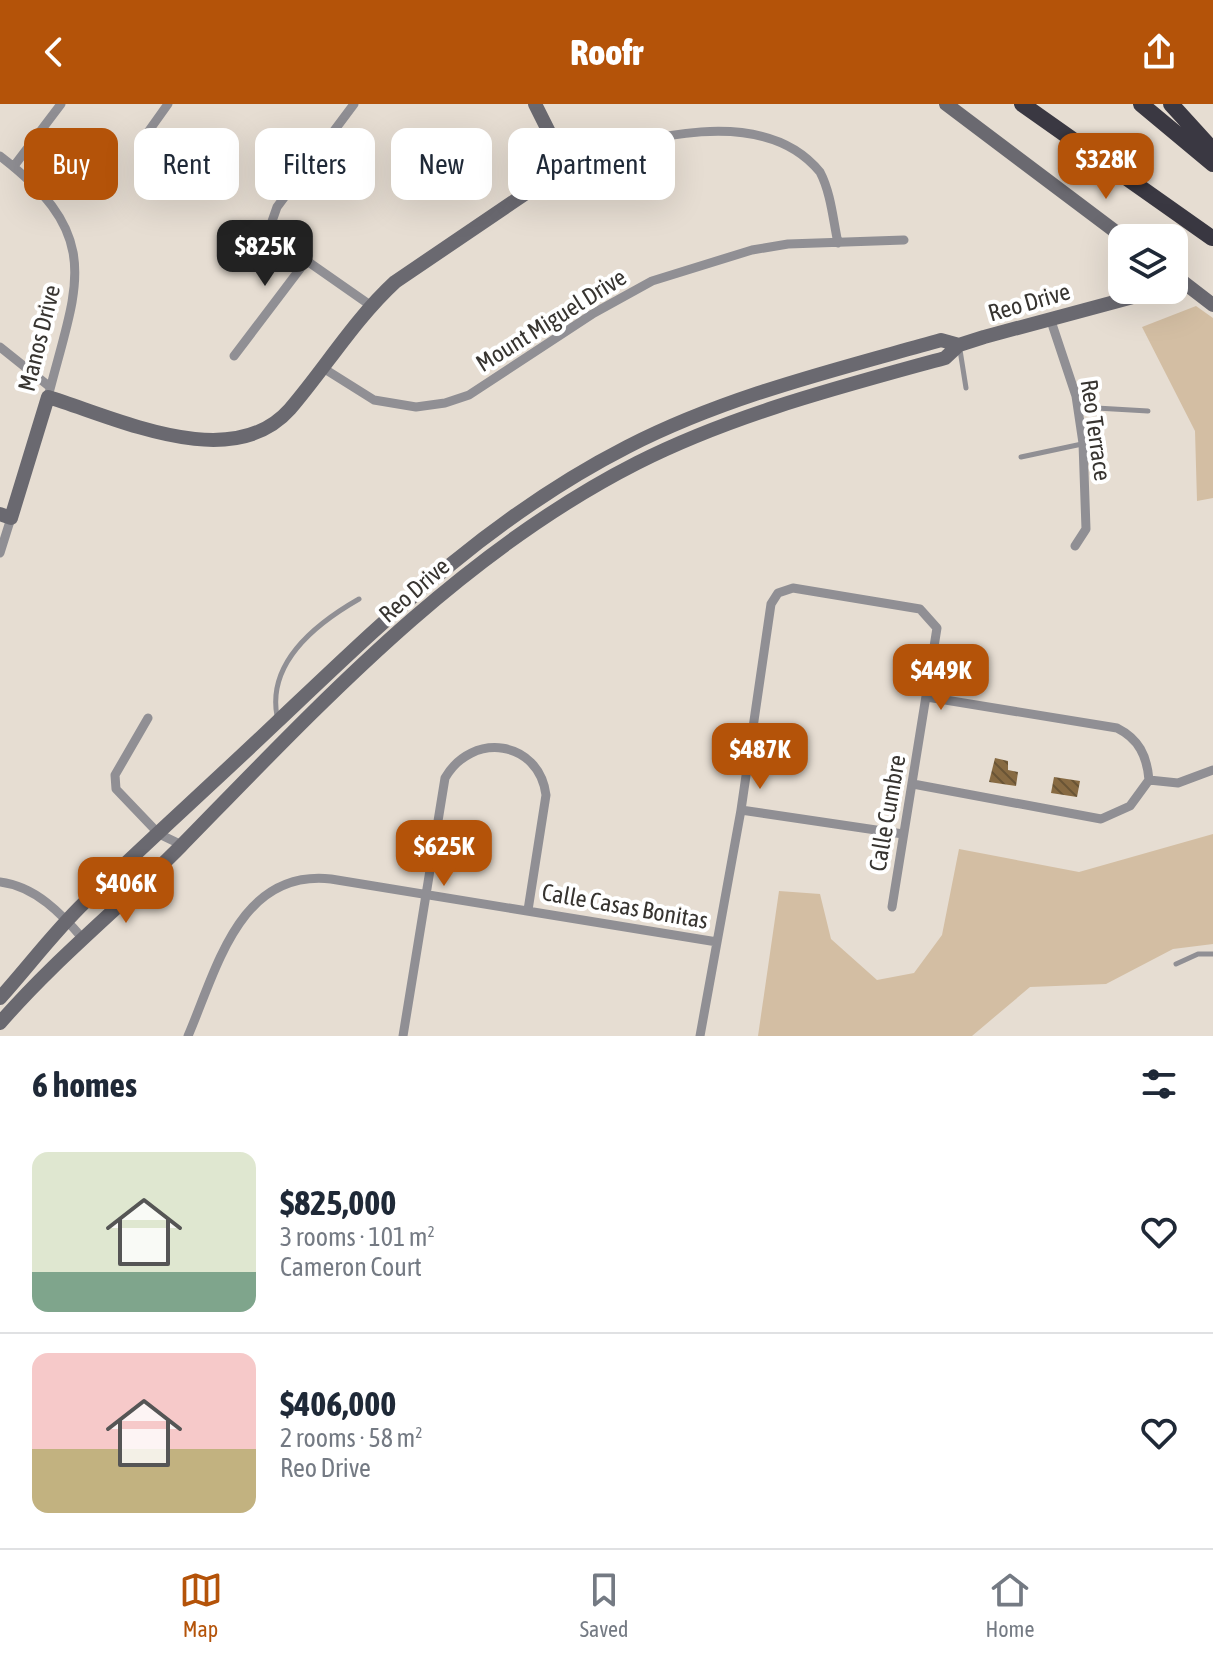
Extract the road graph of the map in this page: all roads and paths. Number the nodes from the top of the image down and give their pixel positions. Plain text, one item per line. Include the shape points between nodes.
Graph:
1 (61, 104) edge
2 (168, 104) edge
3 (354, 104) edge
4 (535, 104) edge
5 (946, 104) edge
6 (1022, 104) edge
7 (1043, 104) edge
8 (1141, 104) edge
9 (1171, 104) edge
10 (704, 119) dead end
11 (770, 126) dead end
12 (151, 128) edge
13 (547, 128) edge
14 (663, 128) edge
15 (1213, 150) edge
16 (0, 156) edge
17 (1213, 164) edge
18 (14, 166) junction
19 (516, 200) edge
20 (1108, 226) edge
21 (1212, 238) edge
22 (904, 240) dead end
23 (838, 243) junction
24 (306, 261) junction
25 (1188, 289) edge
26 (1108, 303) edge
27 (370, 305) junction
28 (1213, 305) edge
29 (1050, 318) junction
30 (959, 345) junction
31 (0, 347) edge
32 (234, 356) dead end
33 (323, 368) junction
34 (966, 388) dead end
35 (49, 392) junction
36 (1078, 407) junction
37 (1148, 411) dead end
38 (1083, 443) junction
39 (1021, 457) dead end
40 (5, 516) edge
41 (1075, 546) dead end
42 (0, 553) edge
43 (359, 599) dead end
44 (927, 697) junction
45 (148, 718) dead end
46 (278, 721) junction
47 (1213, 770) edge
48 (1149, 780) junction
49 (913, 784) junction
50 (741, 810) junction
51 (159, 834) junction
52 (903, 834) junction
53 (182, 845) junction
54 (0, 882) edge
55 (426, 894) junction
56 (892, 907) dead end
57 (528, 910) junction
58 (68, 921) junction
59 (84, 940) junction
60 (717, 942) junction
61 (1213, 954) edge
62 (1176, 964) dead end
63 (0, 998) edge
64 (0, 1023) edge
65 (188, 1036) edge
66 (403, 1036) edge
67 (700, 1036) edge

1 - 18 street
2 - 12 street
3 - 24 street via 277,207 270,227 277,240
4 - 13 main road
5 - 20 main road
6 - 21 highway
7 - 21 highway
8 - 17 highway
9 - 15 highway
10 - 14 street
11 - 23 street via 801,147 820,174
16 - 18 street, Manos Drive
18 - 35 street, Manos Drive via 54,206 72,243 74,303
19 - 27 main road via 395,282
22 - 23 street, Mount Miguel Drive
23 - 33 street, Mount Miguel Drive via 752,250 652,281 469,395 445,403 416,407 374,400
24 - 27 street
24 - 32 street
25 - 28 main road
26 - 29 main road, Reo Drive
27 - 33 main road
29 - 30 main road, Reo Drive
29 - 36 street, Reo Terrace
30 - 34 lane
30 - 46 main road, Reo Drive via 941,340 778,386 628,446 488,533 423,584
30 - 53 main road, Reo Drive via 945,358 782,404 708,432 637,463 568,502 437,598
31 - 35 street
33 - 35 main road via 277,420 242,438 217,442 192,441
35 - 40 main road, Manos Drive
36 - 37 lane
36 - 38 street, Reo Terrace
38 - 39 lane
38 - 41 street, Reo Terrace via 1086,529
40 - 42 street, Manos Drive
43 - 46 lane via 323,622 293,654 275,691
44 - 48 street via 1117,728 1142,750
44 - 49 street, Calle Cumbre
44 - 50 street, Calle Cumbre via 937,628 920,609 793,588 778,593
45 - 51 street via 115,775 116,789
46 - 51 main road, Reo Drive
47 - 48 street via 1178,783
48 - 49 street via 1130,806 1101,819
49 - 52 street, Calle Cumbre
50 - 52 street
50 - 60 street
51 - 53 street
51 - 58 main road, Reo Drive
52 - 56 street, Calle Cumbre
53 - 59 main road, Reo Drive
54 - 58 street via 22,887
55 - 57 street, Calle Casas Bonitas
55 - 57 street via 445,778 467,754 500,747 528,758 545,787
55 - 65 street, Calle Casas Bonitas via 319,877 297,879 266,893 236,925
55 - 66 street
57 - 60 street, Calle Casas Bonitas
58 - 59 street
58 - 63 main road, Reo Drive
59 - 64 main road, Reo Drive
60 - 67 street
61 - 62 lane

